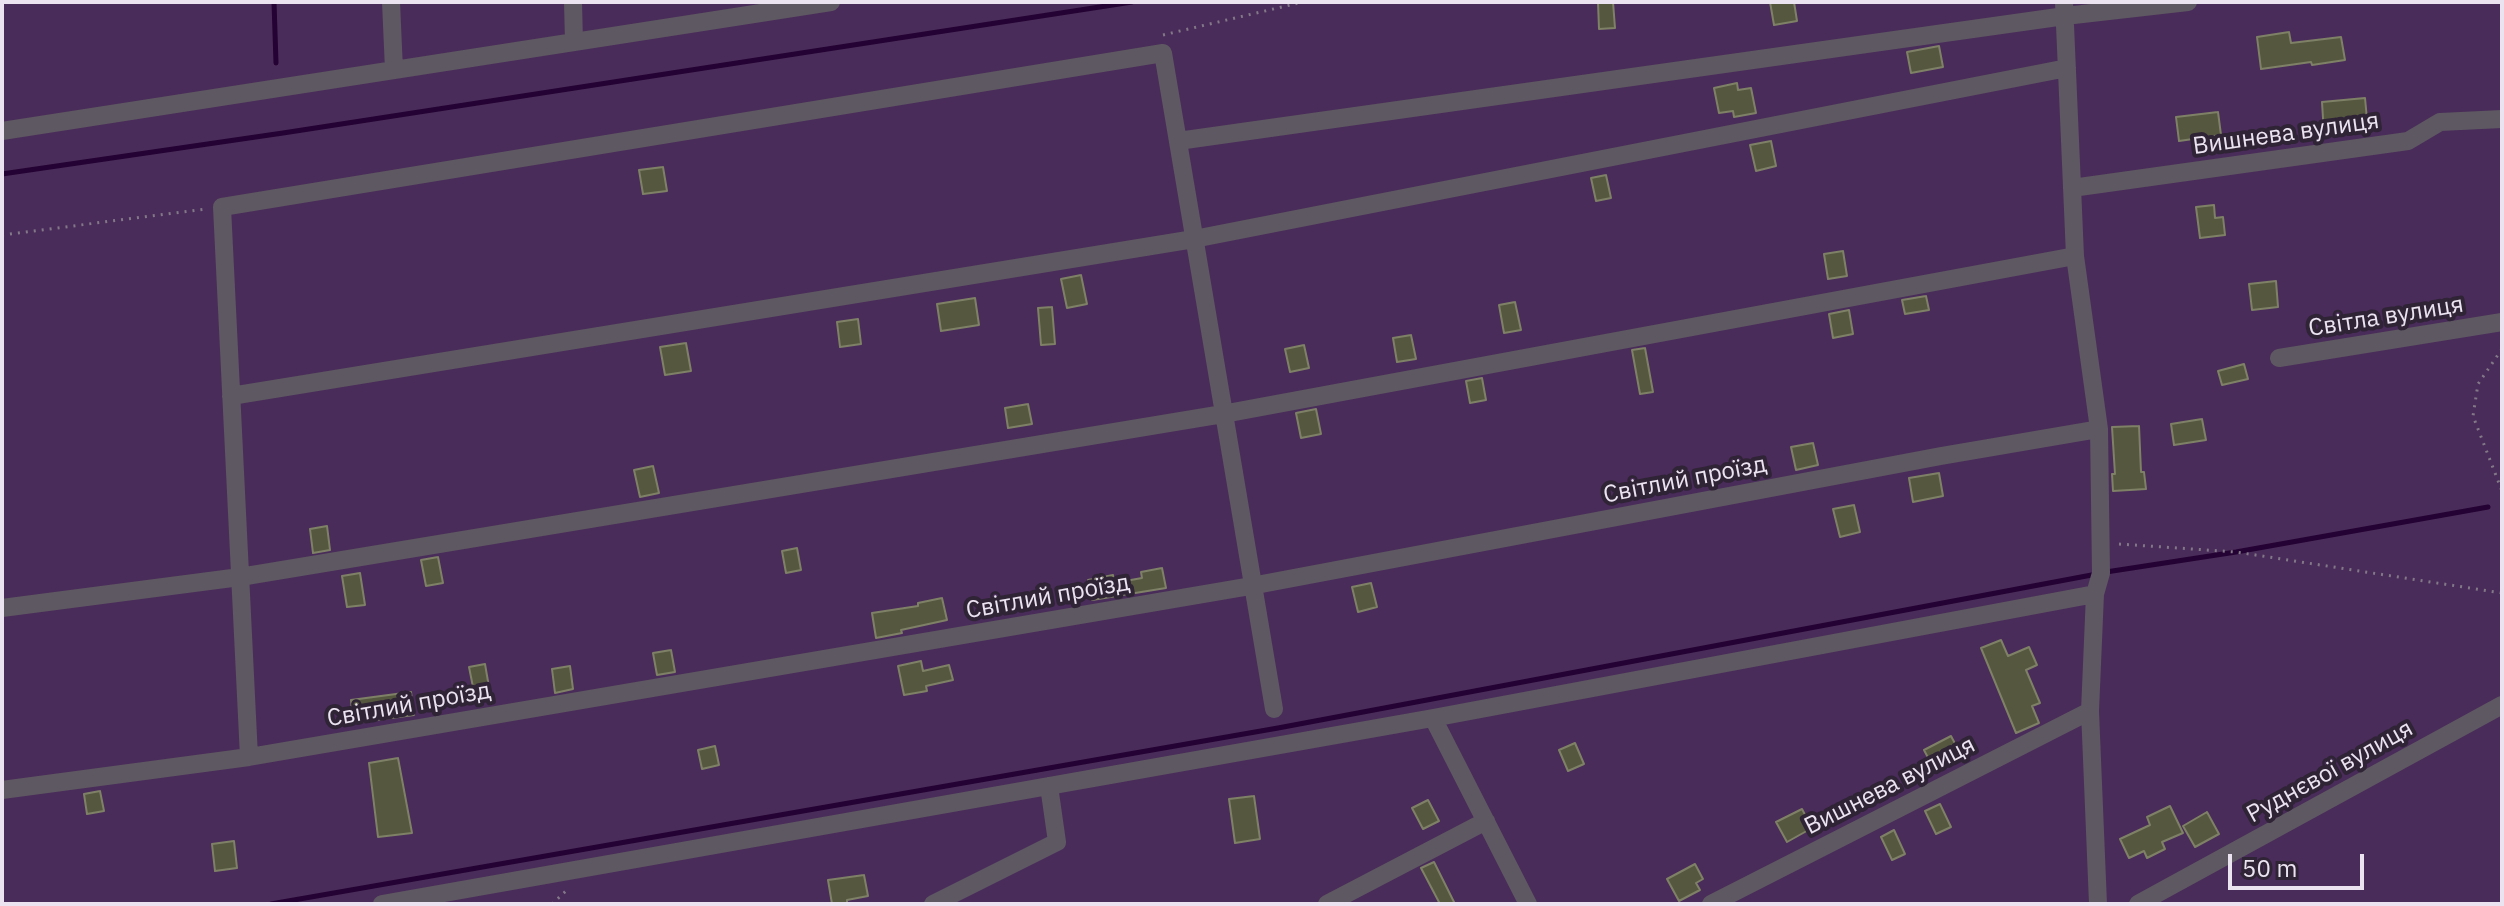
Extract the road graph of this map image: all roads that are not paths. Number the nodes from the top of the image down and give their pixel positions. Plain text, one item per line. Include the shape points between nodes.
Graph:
1 (391, 2) edge
2 (573, 2) edge
3 (831, 2) edge
4 (2188, 2) edge
5 (749, 8) edge
6 (2064, 9) edge
7 (574, 42) junction
8 (2067, 68) junction
9 (394, 70) junction
10 (2502, 119) edge
11 (2, 131) edge
12 (1178, 141) junction
13 (2072, 188) junction
14 (1194, 239) junction
15 (2075, 256) junction
16 (2502, 322) edge
17 (2279, 358) dead end
18 (231, 396) junction
19 (1223, 414) junction
20 (2099, 429) junction
21 (240, 577) junction
22 (1251, 586) junction
23 (2095, 594) junction
24 (2, 608) edge
25 (2502, 705) edge
26 (1274, 709) dead end
27 (2090, 711) junction
28 (1433, 718) junction
29 (249, 757) junction
30 (1049, 786) junction
31 (2, 790) edge
32 (1486, 821) junction
33 (382, 904) edge
34 (933, 904) edge
35 (1327, 904) edge
36 (1528, 904) edge
37 (1711, 904) edge
38 (2098, 904) edge
39 (2138, 904) edge

1 - 9 street
2 - 7 street
3 - 5 street
4 - 6 street
5 - 7 street
6 - 8 street
6 - 12 street
7 - 9 street
8 - 13 street
8 - 14 street
9 - 11 street
10 - 13 street, Вишнева вулиця via 2440,122 2408,141
12 - 14 street
12 - 18 street via 1163,53 222,207
13 - 15 street
14 - 18 street
14 - 19 street
15 - 19 street
15 - 20 street
16 - 17 street, Світла вулиця
18 - 21 street
19 - 21 street
19 - 22 street
20 - 22 street, Світлий проїзд
20 - 23 street via 2101,573
21 - 24 street
21 - 29 street
22 - 26 street
22 - 29 street, Світлий проїзд
23 - 27 street
23 - 28 street
25 - 39 street, Руднєвої вулиця
27 - 37 street, Вишнева вулиця
27 - 38 street
28 - 30 street
28 - 32 street
29 - 31 street, Світлий проїзд
30 - 33 street
30 - 34 street via 1057,842
32 - 35 street
32 - 36 street

